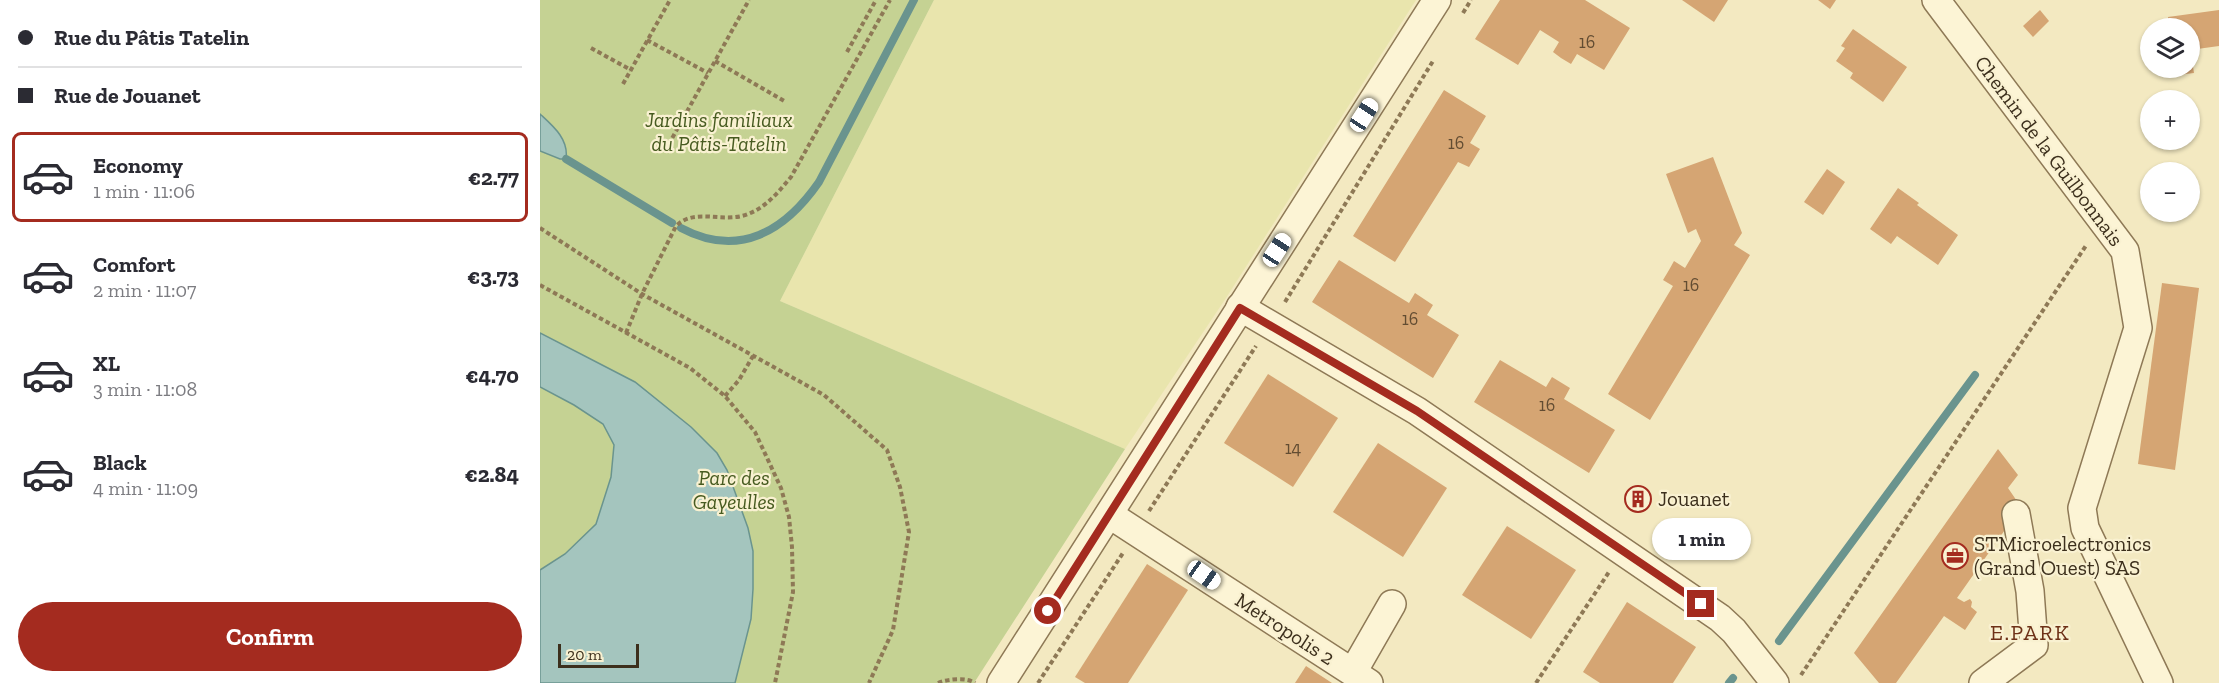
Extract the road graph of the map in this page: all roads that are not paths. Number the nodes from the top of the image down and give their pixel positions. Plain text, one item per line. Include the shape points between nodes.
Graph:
1 (1437, 0) edge
2 (1936, 0) edge
3 (1240, 308) junction
4 (2016, 514) dead end
5 (1110, 515) junction
6 (1392, 604) dead end
7 (1361, 677) edge
8 (1786, 682) edge
9 (1001, 683) edge
10 (1983, 683) edge
11 (2159, 683) edge

1 - 3 street
2 - 11 street, Chemin de la Guilbonnais via 2125,251 2138,328 2082,517
3 - 5 street
3 - 8 street via 1417,411 1720,618
4 - 10 street via 2030,591 2034,645
5 - 7 street, Metropolis 2
5 - 9 street
6 - 7 street

